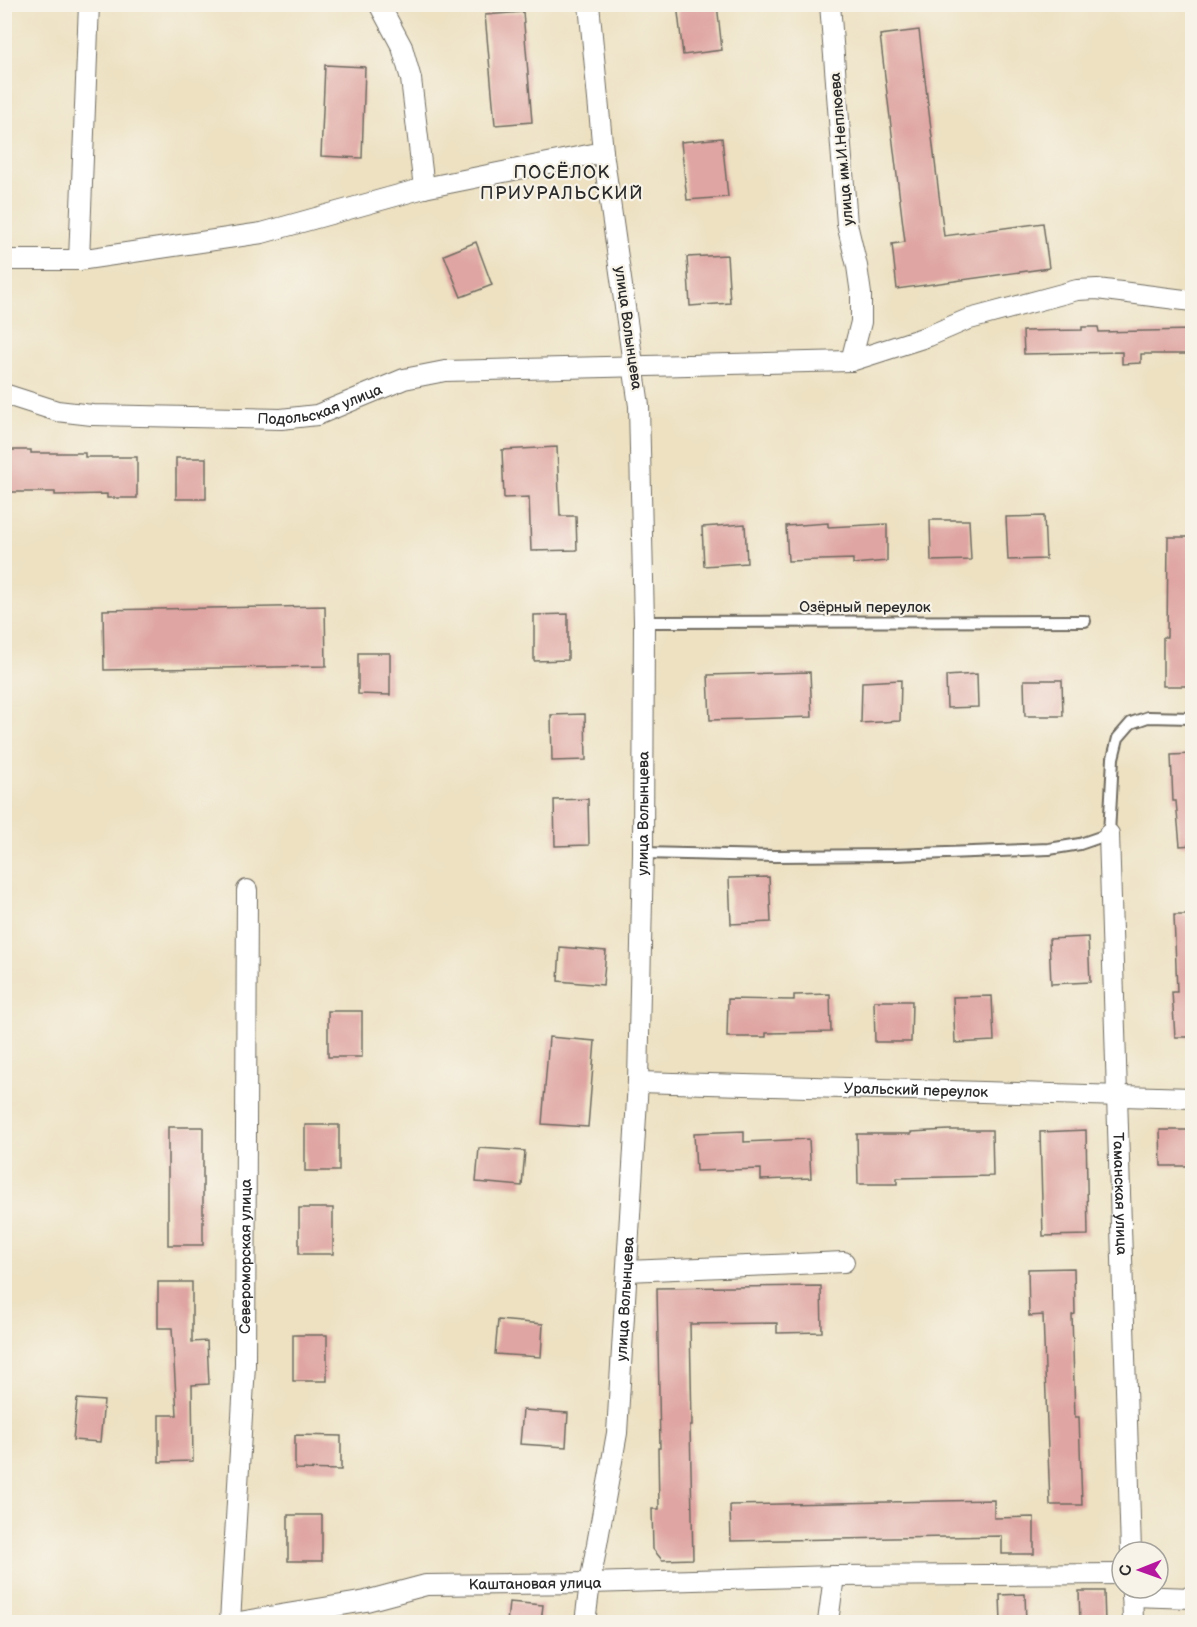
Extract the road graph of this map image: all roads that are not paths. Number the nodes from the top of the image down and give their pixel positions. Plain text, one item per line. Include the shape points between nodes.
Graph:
1 (89, 4) edge
2 (379, 4) edge
3 (589, 4) edge
4 (830, 4) edge
5 (603, 152) junction
6 (424, 188) junction
7 (4, 260) edge
8 (79, 260) junction
9 (1192, 301) edge
10 (852, 361) junction
11 (634, 366) junction
12 (4, 394) edge
13 (1085, 621) dead end
14 (644, 622) junction
15 (1192, 718) edge
16 (1109, 834) junction
17 (643, 853) junction
18 (247, 890) dead end
19 (638, 1082) junction
20 (1116, 1095) junction
21 (1192, 1098) edge
22 (844, 1262) dead end
23 (627, 1271) junction
24 (1131, 1540) edge
25 (1110, 1574) edge
26 (834, 1576) junction
27 (590, 1583) junction
28 (1170, 1596) edge
29 (1192, 1598) edge
30 (1132, 1600) edge
31 (230, 1623) edge
32 (239, 1623) edge
33 (585, 1623) edge
34 (828, 1623) edge
35 (1132, 1623) edge

1 - 8 street
2 - 6 street via 402,47 411,79
3 - 5 street, улица Волынцева
4 - 10 street, улица им.И.Неплюева via 847,224 861,294 861,322
5 - 6 street
5 - 11 street, улица Волынцева
6 - 8 street via 262,233
7 - 8 street
9 - 10 street via 1077,290 966,321
10 - 11 street
11 - 12 street, Подольская улица via 445,371 404,380 316,415 281,419 92,415 57,411
11 - 14 street, улица Волынцева via 639,406
13 - 14 lane, Озёрный переулок
14 - 17 street, улица Волынцева
15 - 16 lane via 1148,717 1131,723 1118,738 1113,758
16 - 17 lane via 1048,849 906,855
16 - 20 street, Таманская улица
17 - 19 street, улица Волынцева
18 - 31 street, Североморская улица via 245,1365
19 - 20 street, Уральский переулок
19 - 23 street, улица Волынцева
20 - 21 street, Уральский переулок
20 - 24 street, Таманская улица
22 - 23 street
23 - 27 street, улица Волынцева via 617,1433
25 - 26 street, Каштановая улица
26 - 27 street, Каштановая улица
26 - 34 street
27 - 32 street, Каштановая улица via 426,1585 366,1601
27 - 33 street, улица Волынцева
28 - 29 street
30 - 35 street

